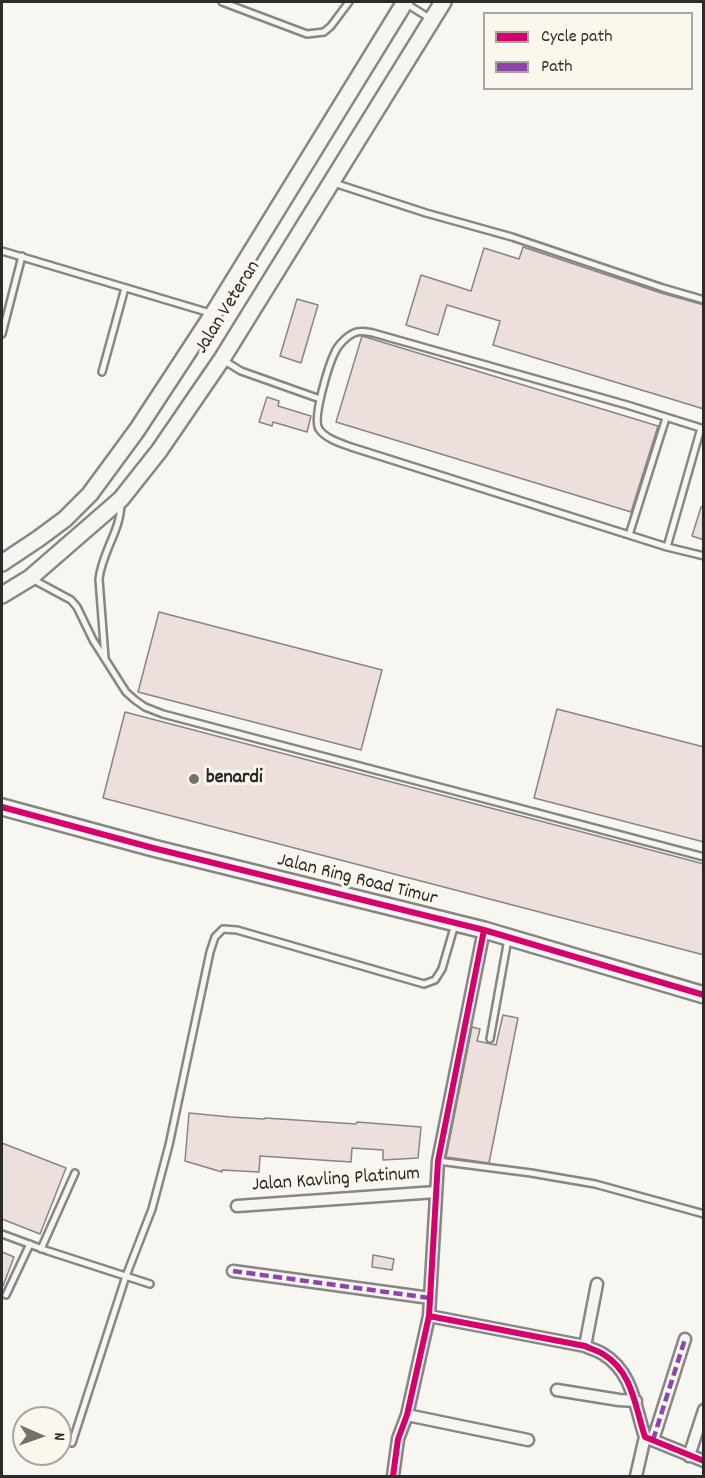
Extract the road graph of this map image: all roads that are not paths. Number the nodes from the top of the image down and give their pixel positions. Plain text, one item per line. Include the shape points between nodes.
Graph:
1 (222, 2) edge
2 (349, 2) edge
3 (404, 2) edge
4 (443, 2) edge
5 (432, 20) junction
6 (336, 183) junction
7 (2, 251) edge
8 (22, 256) junction
9 (125, 288) junction
10 (704, 300) edge
11 (213, 314) junction
12 (2, 334) edge
13 (231, 365) junction
14 (102, 372) dead end
15 (320, 399) junction
16 (666, 418) junction
17 (702, 429) edge
18 (121, 499) junction
19 (629, 535) junction
20 (667, 547) junction
21 (704, 556) edge
22 (2, 563) edge
23 (30, 578) junction
24 (2, 595) edge
25 (105, 659) junction
26 (2, 807) edge
27 (704, 857) edge
28 (455, 922) junction
29 (484, 930) junction
30 (508, 937) junction
31 (704, 994) edge
32 (490, 1039) dead end
33 (438, 1161) junction
34 (75, 1173) dead end
35 (436, 1192) junction
36 (237, 1206) dead end
37 (704, 1214) edge
38 (2, 1234) edge
39 (30, 1244) junction
40 (41, 1249) junction
41 (232, 1271) dead end
42 (126, 1276) junction
43 (150, 1284) dead end
44 (597, 1284) dead end
45 (6, 1295) dead end
46 (430, 1298) junction
47 (429, 1316) junction
48 (685, 1339) dead end
49 (585, 1346) junction
50 (557, 1390) dead end
51 (636, 1401) junction
52 (704, 1410) edge
53 (407, 1415) junction
54 (649, 1439) junction
55 (528, 1440) dead end
56 (72, 1443) dead end
57 (689, 1455) junction
58 (704, 1461) edge
59 (393, 1476) edge
60 (636, 1476) edge

1 - 2 lane via 307,34 324,32
3 - 5 lane
3 - 11 main road, Jalan Veteran
4 - 5 main road, Jalan Veteran
5 - 6 main road, Jalan Veteran
6 - 10 lane
6 - 13 main road, Jalan Veteran
7 - 8 lane
8 - 9 lane
8 - 12 lane
9 - 11 lane
9 - 14 lane
11 - 22 main road, Jalan Veteran via 90,494 65,519
13 - 15 lane
13 - 18 main road, Jalan Veteran
15 - 16 lane via 335,352 347,338 364,331
15 - 19 lane via 317,423 331,439
16 - 17 lane
16 - 19 lane
17 - 20 lane
18 - 23 main road, Jalan Veteran
18 - 25 lane via 119,522 100,567
19 - 20 lane
20 - 21 lane
23 - 24 main road, Jalan Veteran
23 - 25 lane via 71,600
25 - 27 lane via 126,692 145,707 163,714
26 - 28 main road, Jalan Ring Road Timur
28 - 29 main road, Jalan Ring Road Timur
28 - 42 lane via 442,969 435,980 424,984 237,930 223,929 215,937 169,1145 152,1209
29 - 30 main road, Jalan Ring Road Timur
29 - 33 street
30 - 31 main road, Jalan Ring Road Timur
30 - 32 lane
33 - 35 street
33 - 37 lane via 595,1184
34 - 40 lane
35 - 36 street, Jalan Kavling Platinum
35 - 46 street
38 - 39 lane
39 - 40 lane
39 - 45 lane
40 - 42 lane
41 - 46 street
42 - 43 lane
42 - 56 lane
44 - 49 street
46 - 47 street
47 - 49 street
47 - 53 street
48 - 54 street
49 - 51 street via 616,1365 628,1380
50 - 51 street
51 - 54 street
52 - 57 street
53 - 55 street
53 - 59 street via 398,1439
54 - 57 street
54 - 60 street
57 - 58 street

